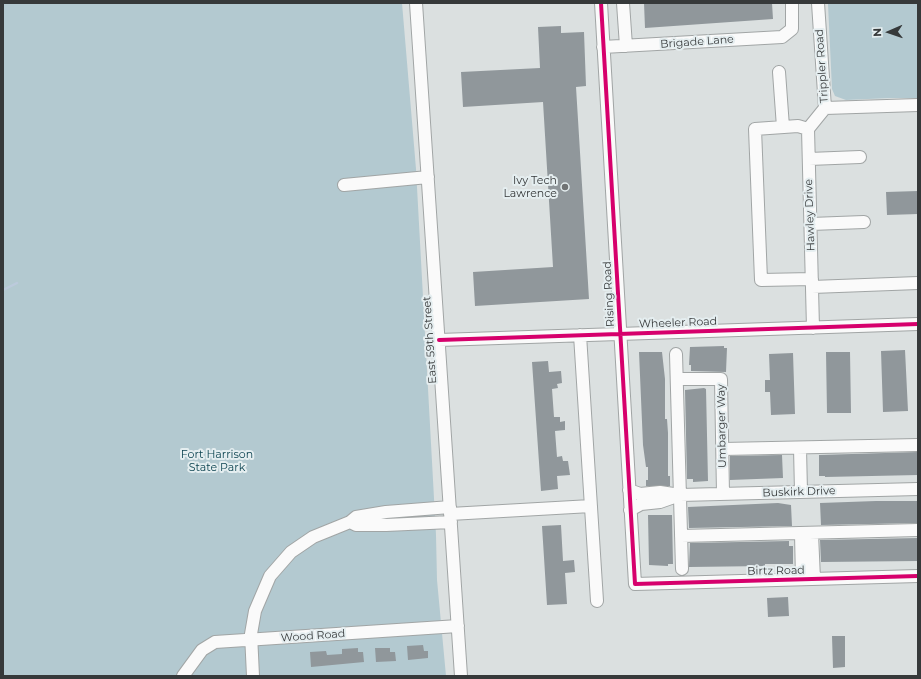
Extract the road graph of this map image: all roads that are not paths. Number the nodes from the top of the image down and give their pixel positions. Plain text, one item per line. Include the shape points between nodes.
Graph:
1 (416, 3) edge
2 (601, 3) edge
3 (623, 3) edge
4 (792, 3) edge
5 (818, 3) edge
6 (626, 46) junction
7 (604, 47) junction
8 (779, 72) dead end
9 (918, 105) edge
10 (825, 108) junction
11 (783, 127) junction
12 (808, 128) junction
13 (860, 157) dead end
14 (809, 159) junction
15 (428, 177) junction
16 (344, 184) dead end
17 (864, 222) dead end
18 (811, 224) junction
19 (812, 283) junction
20 (918, 283) edge
21 (918, 324) edge
22 (813, 328) junction
23 (620, 334) junction
24 (580, 336) junction
25 (439, 340) junction
26 (676, 354) dead end
27 (677, 379) junction
28 (918, 445) edge
29 (800, 448) junction
30 (723, 449) junction
31 (918, 489) edge
32 (629, 490) junction
33 (801, 492) junction
34 (723, 494) junction
35 (680, 495) junction
36 (591, 506) junction
37 (630, 510) junction
38 (450, 514) junction
39 (918, 530) edge
40 (807, 534) junction
41 (681, 536) junction
42 (682, 570) dead end
43 (918, 576) edge
44 (808, 579) junction
45 (635, 584) joint
46 (597, 601) dead end
47 (458, 626) junction
48 (251, 640) junction
49 (183, 676) edge
50 (253, 676) edge
51 (461, 676) edge

1 - 15 street, East 59th Street
2 - 7 street, Rising Road
3 - 6 street
4 - 6 street, Brigade Lane via 794,24 789,33 780,37
5 - 10 street, Trippler Road
6 - 7 street, Brigade Lane
7 - 23 street, Rising Road
8 - 11 street
9 - 10 street, Trippler Road
10 - 12 street
11 - 12 street
11 - 19 street via 755,129 761,280
12 - 14 street, Hawley Drive
13 - 14 street
14 - 18 street, Hawley Drive
15 - 16 street
15 - 25 street, East 59th Street
17 - 18 street
18 - 19 street, Hawley Drive
19 - 20 street
19 - 22 street, Hawley Drive
21 - 22 street, Wheeler Road
22 - 23 street, Wheeler Road
23 - 24 street, Wheeler Road
23 - 32 street, Rising Road
24 - 25 street, Wheeler Road
24 - 36 street
25 - 38 street, East 59th Street
26 - 27 street
27 - 30 street, Umbarger Way via 721,379
27 - 35 street
28 - 29 street
29 - 30 street
29 - 33 street
30 - 34 street, Umbarger Way
31 - 33 street, Buskirk Drive
32 - 35 street, Buskirk Drive via 640,494 660,492
32 - 37 street, Rising Road
33 - 34 street, Buskirk Drive
34 - 35 street, Buskirk Drive
35 - 37 street, Buskirk Drive via 660,502 641,504
35 - 41 street
36 - 38 street
36 - 46 street
37 - 45 street, Rising Road
38 - 47 street, East 59th Street
38 - 48 street via 386,525 356,525 350,522 313,537 291,552 266,583 253,620
39 - 40 street
40 - 41 street
40 - 44 street
41 - 42 street
43 - 44 street, Birtz Road
44 - 45 street, Birtz Road
47 - 48 street, Wood Road
47 - 51 street, East 59th Street
48 - 49 street, Wood Road via 215,642 209,645 202,650
48 - 50 street

